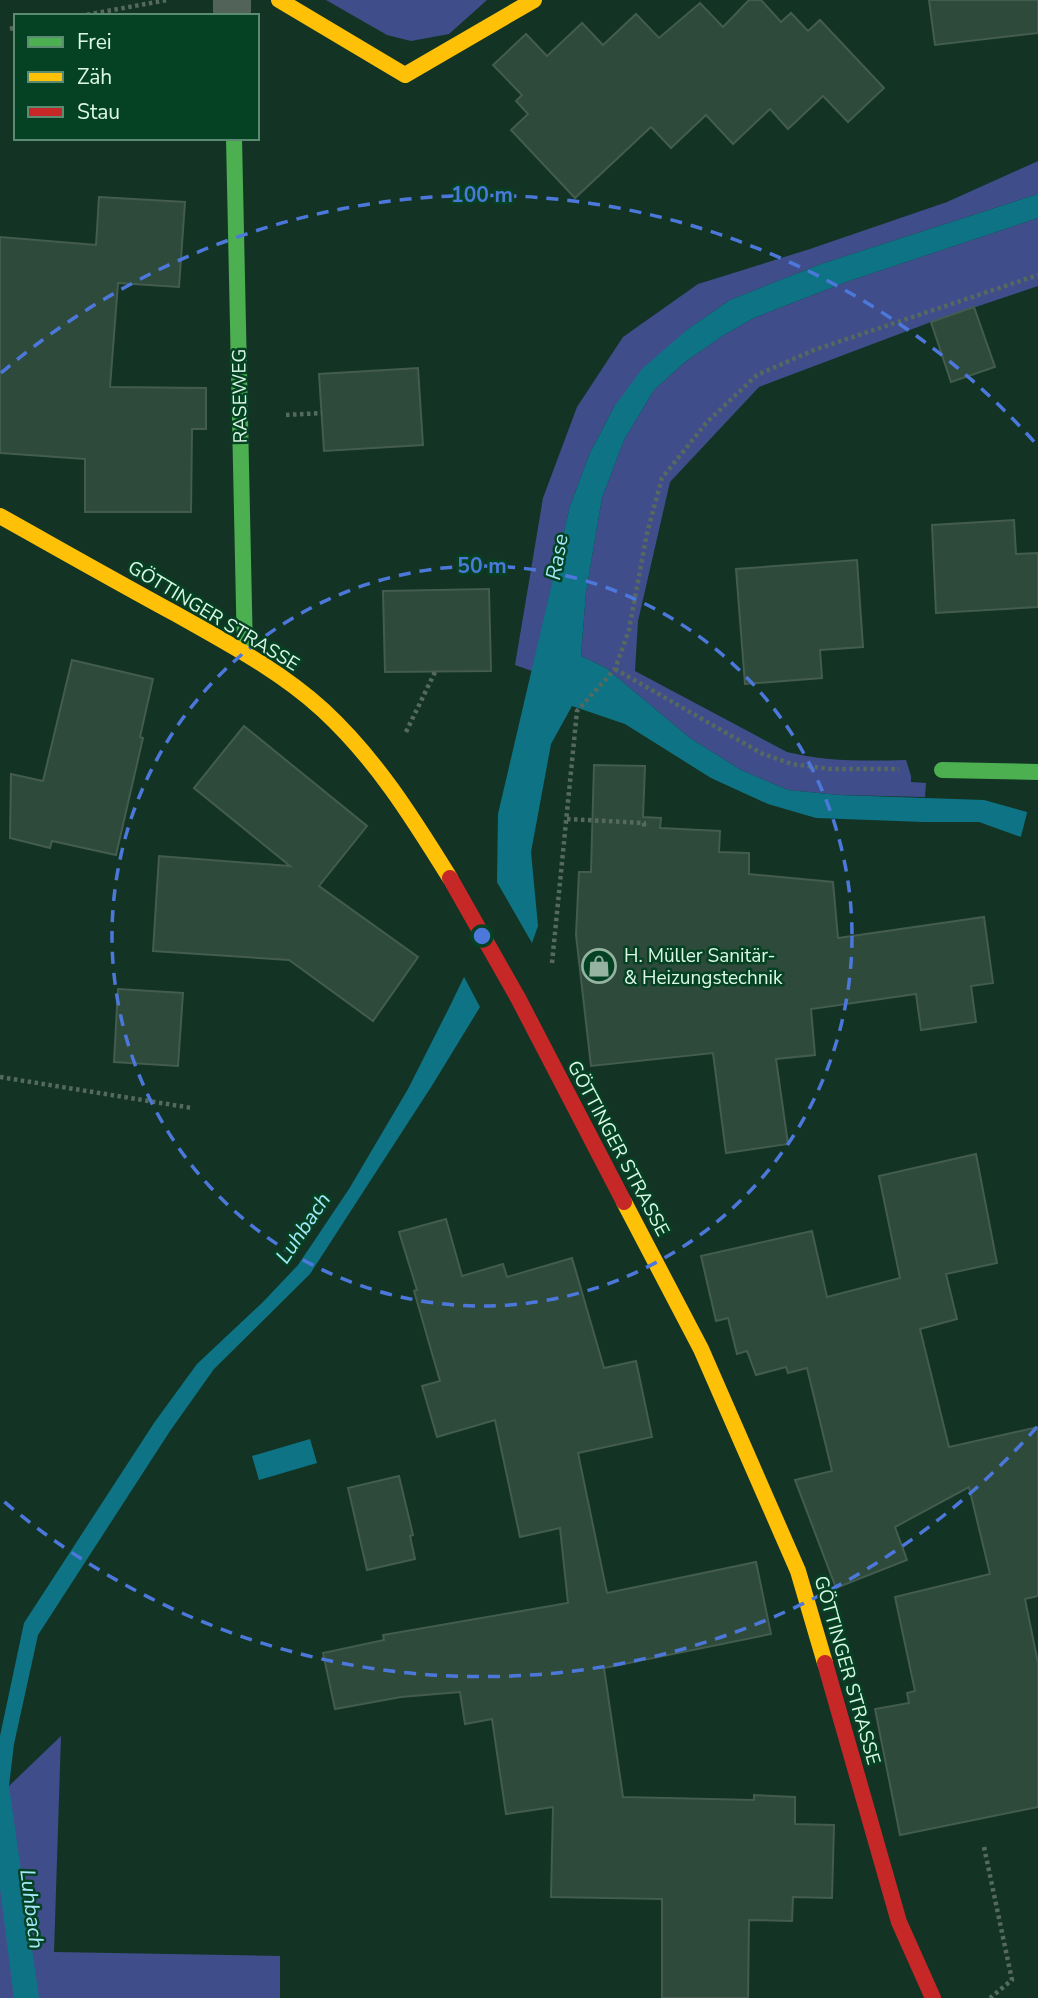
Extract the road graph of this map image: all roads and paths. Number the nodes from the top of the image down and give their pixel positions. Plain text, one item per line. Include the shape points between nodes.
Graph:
1 (167, 0) edge
2 (279, 0) edge
3 (534, 0) edge
4 (91, 14) edge
5 (234, 140) edge
6 (1038, 275) edge
7 (0, 516) edge
8 (245, 653) junction
9 (613, 671) junction
10 (435, 672) dead end
11 (942, 770) joint
12 (1038, 772) edge
13 (384, 777) junction
14 (567, 819) junction
15 (644, 827) dead end
16 (552, 967) dead end
17 (0, 1077) edge
18 (192, 1108) dead end
19 (984, 1847) dead end
20 (933, 1998) edge
21 (990, 1998) edge

1 - 4 path
2 - 3 street via 405,75
5 - 8 street, RASEWEG
6 - 9 path via 814,350 757,374 707,422 662,478 629,630
7 - 8 street, GÖTTINGER STRASSE
8 - 13 street, GÖTTINGER STRASSE via 323,710
9 - 11 path via 763,754 792,764
9 - 14 path via 577,711
10 - 13 path
11 - 12 street
13 - 20 street, GÖTTINGER STRASSE via 458,891 518,998 701,1349 798,1571 899,1922
14 - 15 path via 644,823
14 - 16 path
17 - 18 path
19 - 21 path via 1012,1980

